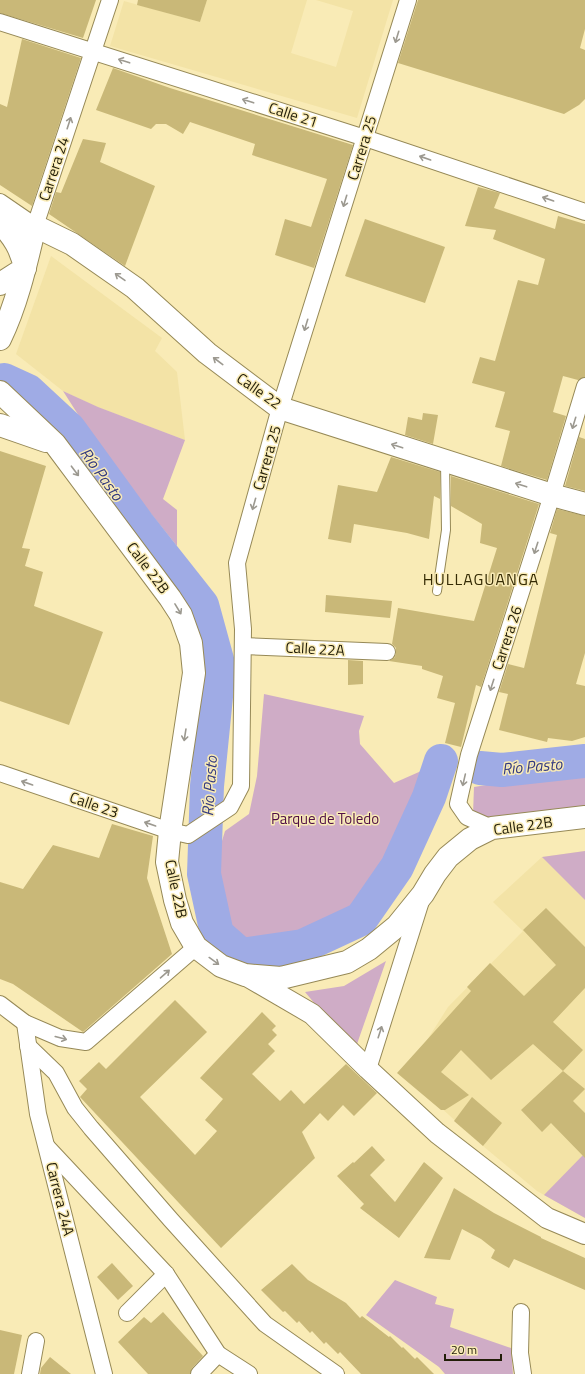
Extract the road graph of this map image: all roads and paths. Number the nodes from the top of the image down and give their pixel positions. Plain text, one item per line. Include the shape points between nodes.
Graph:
1 (110, 0) edge
2 (408, 0) edge
3 (0, 22) edge
4 (93, 52) junction
5 (365, 138) junction
6 (0, 202) edge
7 (585, 212) edge
8 (0, 222) edge
9 (35, 226) junction
10 (25, 268) junction
11 (0, 284) edge
12 (2, 326) edge
13 (585, 386) edge
14 (0, 392) edge
15 (280, 408) junction
16 (0, 424) edge
17 (55, 444) junction
18 (445, 461) junction
19 (552, 495) junction
20 (585, 504) edge
21 (437, 591) dead end
22 (243, 646) junction
23 (387, 652) dead end
24 (0, 773) edge
25 (585, 817) edge
26 (492, 828) junction
27 (179, 833) junction
28 (423, 894) junction
29 (196, 947) junction
30 (246, 975) junction
31 (0, 1004) edge
32 (25, 1023) junction
33 (28, 1046) junction
34 (368, 1069) junction
35 (46, 1146) junction
36 (585, 1234) edge
37 (166, 1274) junction
38 (521, 1312) dead end
39 (127, 1313) dead end
40 (36, 1341) dead end
41 (218, 1354) junction
42 (30, 1374) edge
43 (104, 1374) edge
44 (199, 1374) edge
45 (250, 1374) edge
46 (336, 1374) edge
47 (523, 1374) edge

1 - 4 street, Carrera 24
2 -> 5 street, Carrera 25
3 - 4 street, Calle 21
5 -> 4 street, Calle 21
9 -> 4 street, Carrera 24
7 -> 5 street, Calle 21
5 -> 15 street, Carrera 25
6 - 9 street, Calle 22
8 - 9 main road
8 - 10 main road via 15,241 22,254
9 - 10 main road, Carrera 24
15 -> 9 main road, Calle 22 via 207,352 135,288 72,244
10 - 11 main road
10 - 12 main road, Carrera 24
13 -> 19 street, Carrera 26
14 - 17 main road, Calle 22B
18 -> 15 main road, Calle 22
15 -> 22 street, Carrera 25 via 237,563
16 - 17 main road
17 -> 27 main road, Calle 22B via 170,598 181,615 191,643 194,673
19 -> 18 main road, Calle 22
18 - 21 lane via 446,530
19 - 20 main road, Calle 22
19 -> 26 street, Carrera 26 via 469,756 458,804 467,817
22 - 23 street, Calle 22A
22 - 27 street, Carrera 25 via 241,786 230,807
27 -> 24 street, Calle 23
25 - 26 main road, Calle 22B
26 - 28 main road, Calle 22B via 470,839 448,856
27 - 29 main road, Calle 22B via 167,862 182,923
28 - 30 main road, Calle 22B via 397,926 369,950 347,962 281,978
34 -> 28 street
29 -> 30 main road, Calle 22B via 221,966
32 -> 29 street via 60,1038 86,1042
30 - 34 street via 312,1014
31 - 32 street
32 - 33 street, Carrera 24A
33 - 35 street, Carrera 24A via 38,1114
33 - 46 street via 56,1074 75,1108 95,1134 265,1324
34 - 36 street via 437,1133 548,1218
35 - 37 street
35 - 43 street, Carrera 24A
37 - 39 street
37 - 41 street
38 - 47 street via 520,1353
40 - 42 street
41 - 44 street
41 - 45 street

